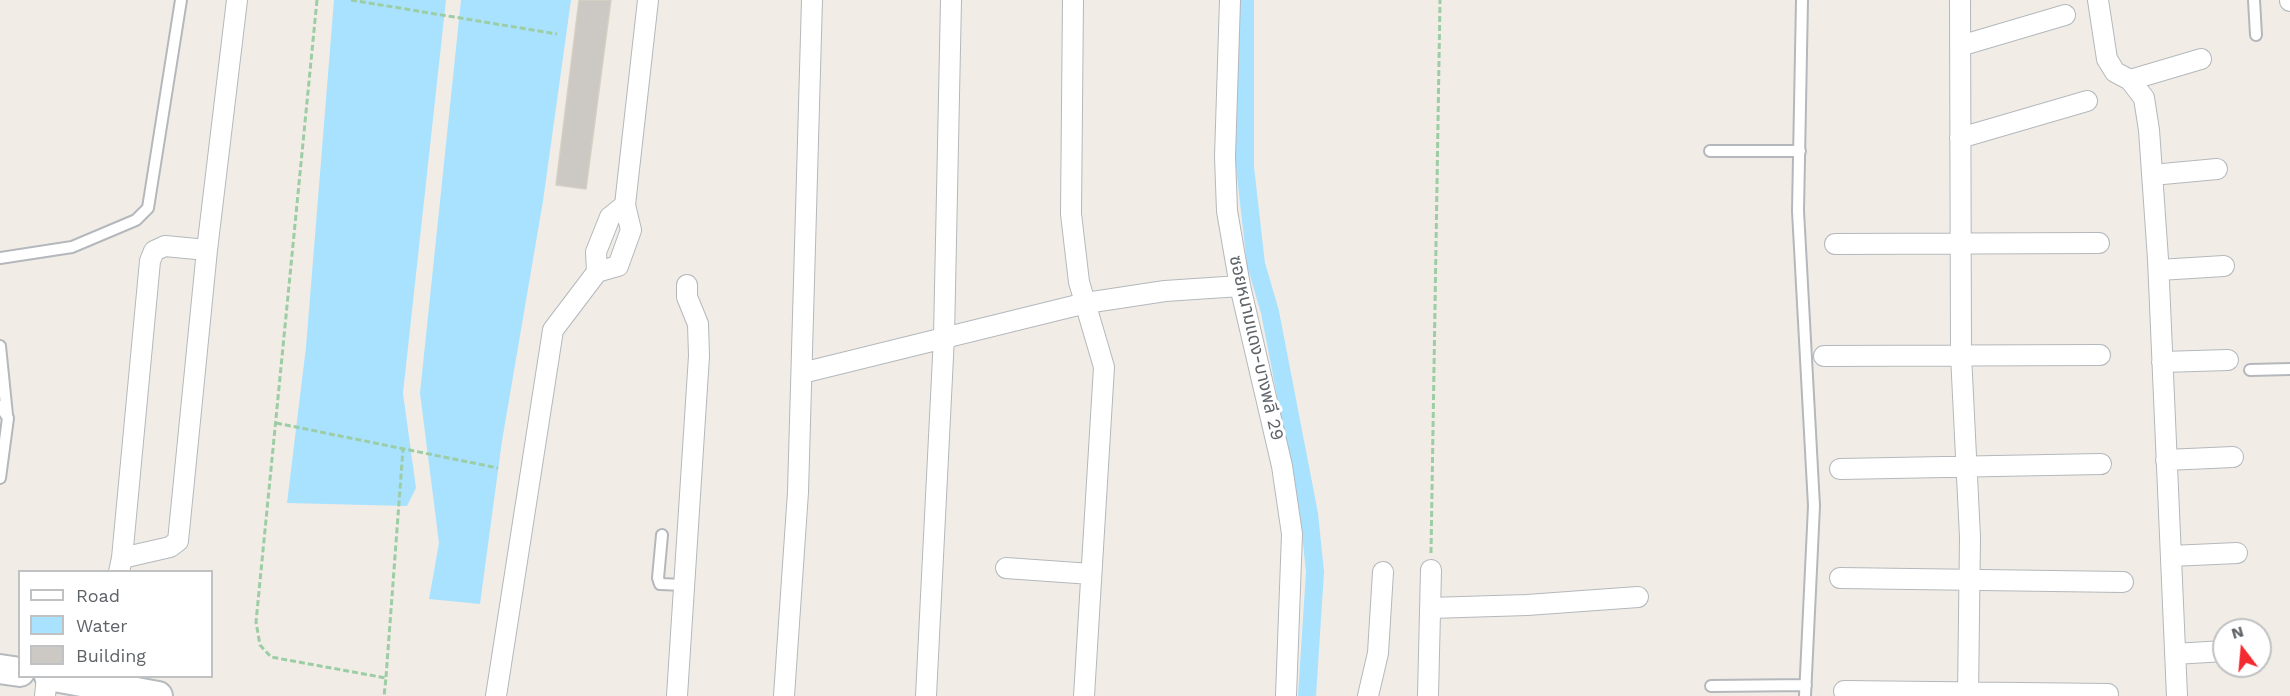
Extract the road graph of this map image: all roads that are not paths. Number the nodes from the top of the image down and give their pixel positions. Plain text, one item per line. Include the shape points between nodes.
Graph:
1 (181, 0) edge
2 (237, 0) edge
3 (648, 0) edge
4 (812, 0) edge
5 (951, 0) edge
6 (1073, 0) edge
7 (1230, 0) edge
8 (1802, 0) edge
9 (1960, 0) edge
10 (2098, 0) edge
11 (2254, 0) edge
12 (2065, 15) dead end
13 (2256, 35) dead end
14 (1960, 46) junction
15 (2201, 59) dead end
16 (2130, 80) junction
17 (2087, 101) dead end
18 (1960, 138) junction
19 (1710, 151) dead end
20 (1800, 151) junction
21 (2217, 169) dead end
22 (2152, 175) junction
23 (2098, 243) dead end
24 (1835, 244) dead end
25 (1960, 245) junction
26 (207, 250) junction
27 (0, 258) edge
28 (2224, 266) dead end
29 (2158, 270) junction
30 (687, 285) dead end
31 (1240, 286) junction
32 (1086, 303) junction
33 (944, 337) junction
34 (0, 346) edge
35 (1961, 355) junction
36 (2100, 355) dead end
37 (1824, 356) dead end
38 (2228, 360) dead end
39 (2162, 362) junction
40 (2290, 369) edge
41 (2250, 370) dead end
42 (802, 374) junction
43 (0, 406) edge
44 (8, 418) junction
45 (2233, 457) dead end
46 (2166, 460) junction
47 (2101, 464) dead end
48 (1968, 468) junction
49 (1840, 469) dead end
50 (0, 478) edge
51 (662, 535) dead end
52 (2237, 553) dead end
53 (2171, 556) junction
54 (120, 565) edge
55 (1006, 568) dead end
56 (1431, 570) road end
57 (1383, 572) dead end
58 (1091, 574) junction
59 (1840, 579) dead end
60 (1970, 581) junction
61 (2122, 582) dead end
62 (684, 585) junction
63 (1638, 597) dead end
64 (1430, 608) junction
65 (2212, 652) edge
66 (2175, 654) junction
67 (0, 669) edge
68 (18, 672) edge
69 (65, 683) edge
70 (1711, 686) dead end
71 (1806, 691) edge
72 (1844, 691) dead end
73 (1968, 693) edge
74 (2108, 694) dead end
75 (158, 696) edge
76 (496, 696) edge
77 (677, 696) edge
78 (784, 696) edge
79 (926, 696) edge
80 (1084, 696) edge
81 (1286, 696) edge
82 (1368, 696) edge
83 (1428, 696) edge
84 (2177, 696) edge

1 - 27 lane via 148,208 136,220 72,247
2 - 26 street
3 - 76 street via 626,205 610,217 596,252 597,272 553,330
4 - 42 street
5 - 33 street
6 - 32 street via 1071,214 1079,282
7 - 31 street, ซอยหนามแดง-บางพลี 29 via 1225,157 1227,211
8 - 20 lane
9 - 14 street
10 - 16 street via 2107,59 2115,72
11 - 13 lane
12 - 14 street
14 - 18 street
15 - 16 street
16 - 22 street via 2144,98
17 - 18 street
18 - 25 street
19 - 20 lane
20 - 71 lane via 1801,289 1815,506
21 - 22 street
22 - 29 street
23 - 25 street
24 - 25 street
25 - 35 street
26 - 54 street via 178,541
26 - 54 street via 165,246 153,251 150,261
28 - 29 street
29 - 39 street
30 - 62 street via 687,297 698,324 699,356
31 - 32 street via 1165,291
31 - 81 street, ซอยหนามแดง-บางพลี 29 via 1282,466 1292,534
32 - 33 street
32 - 58 street via 1104,367
33 - 42 street
33 - 79 street
34 - 44 lane
35 - 36 street
35 - 37 street
35 - 48 street
38 - 39 street
39 - 46 street
40 - 41 lane
42 - 78 street
43 - 44 lane
44 - 50 lane
45 - 46 street
46 - 53 street
47 - 48 street
48 - 49 street
48 - 60 street
51 - 62 lane via 660,584
52 - 53 street
53 - 66 street
55 - 58 street
56 - 64 street
57 - 82 street via 1378,653
58 - 80 street
59 - 60 street
60 - 61 street
60 - 73 street
62 - 77 street
63 - 64 street
64 - 83 street
65 - 66 street
66 - 84 street
67 - 68 main road
69 - 75 main road
70 - 71 lane
72 - 73 street
73 - 74 street

